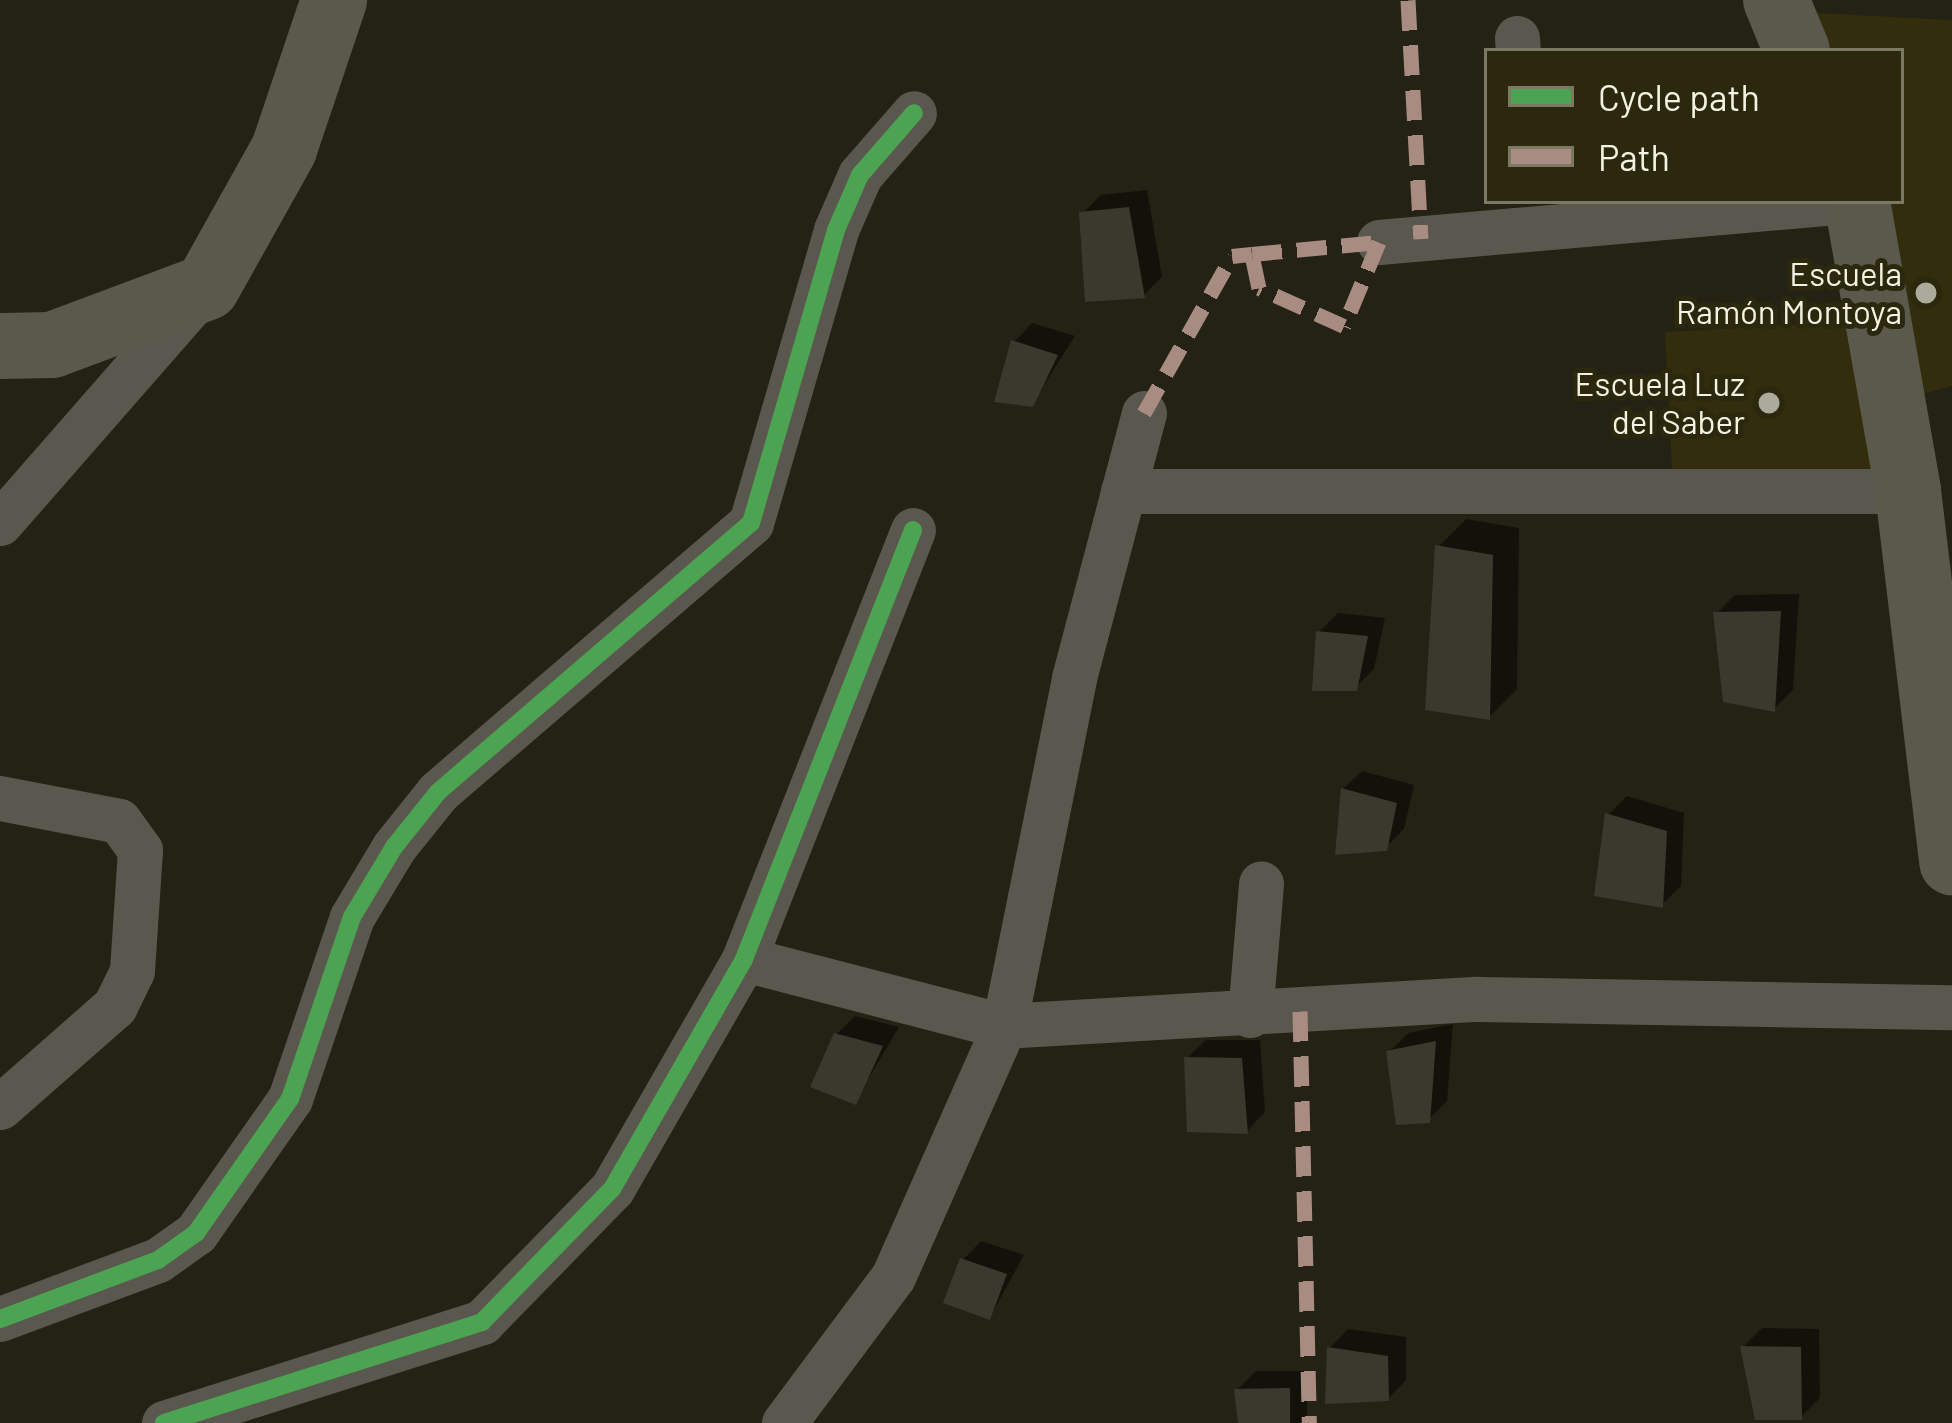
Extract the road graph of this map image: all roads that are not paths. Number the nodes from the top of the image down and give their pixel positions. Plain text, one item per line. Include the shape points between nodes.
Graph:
1 (334, 0) edge
2 (1776, 0) edge
3 (1796, 48) edge
4 (914, 113) dead end
5 (1784, 204) edge
6 (1854, 204) edge
7 (1532, 215) edge
8 (1379, 242) dead end
9 (207, 287) junction
10 (0, 346) edge
11 (1144, 413) dead end
12 (1123, 490) junction
13 (1908, 491) junction
14 (0, 523) edge
15 (913, 530) dead end
16 (0, 798) edge
17 (1952, 856) edge
18 (1261, 883) dead end
19 (744, 959) junction
20 (1952, 1007) edge
21 (1250, 1015) junction
22 (1004, 1026) junction
23 (0, 1107) edge
24 (0, 1319) edge
25 (164, 1423) edge
26 (784, 1423) edge

1 - 9 street via 284,149
2 - 3 street
4 - 24 street via 860,175 836,230 751,523 438,792 394,847 352,917 290,1099 196,1233 158,1260
5 - 7 street
6 - 13 street
7 - 8 street
9 - 10 street via 52,345
9 - 14 street
11 - 12 street
12 - 13 street
12 - 22 street
13 - 17 street
15 - 19 street
16 - 23 street via 119,821 140,850 132,970 116,1006
18 - 21 street
19 - 22 street
19 - 25 street via 612,1190 482,1322
20 - 21 street via 1477,999
21 - 22 street
22 - 26 street via 893,1277

